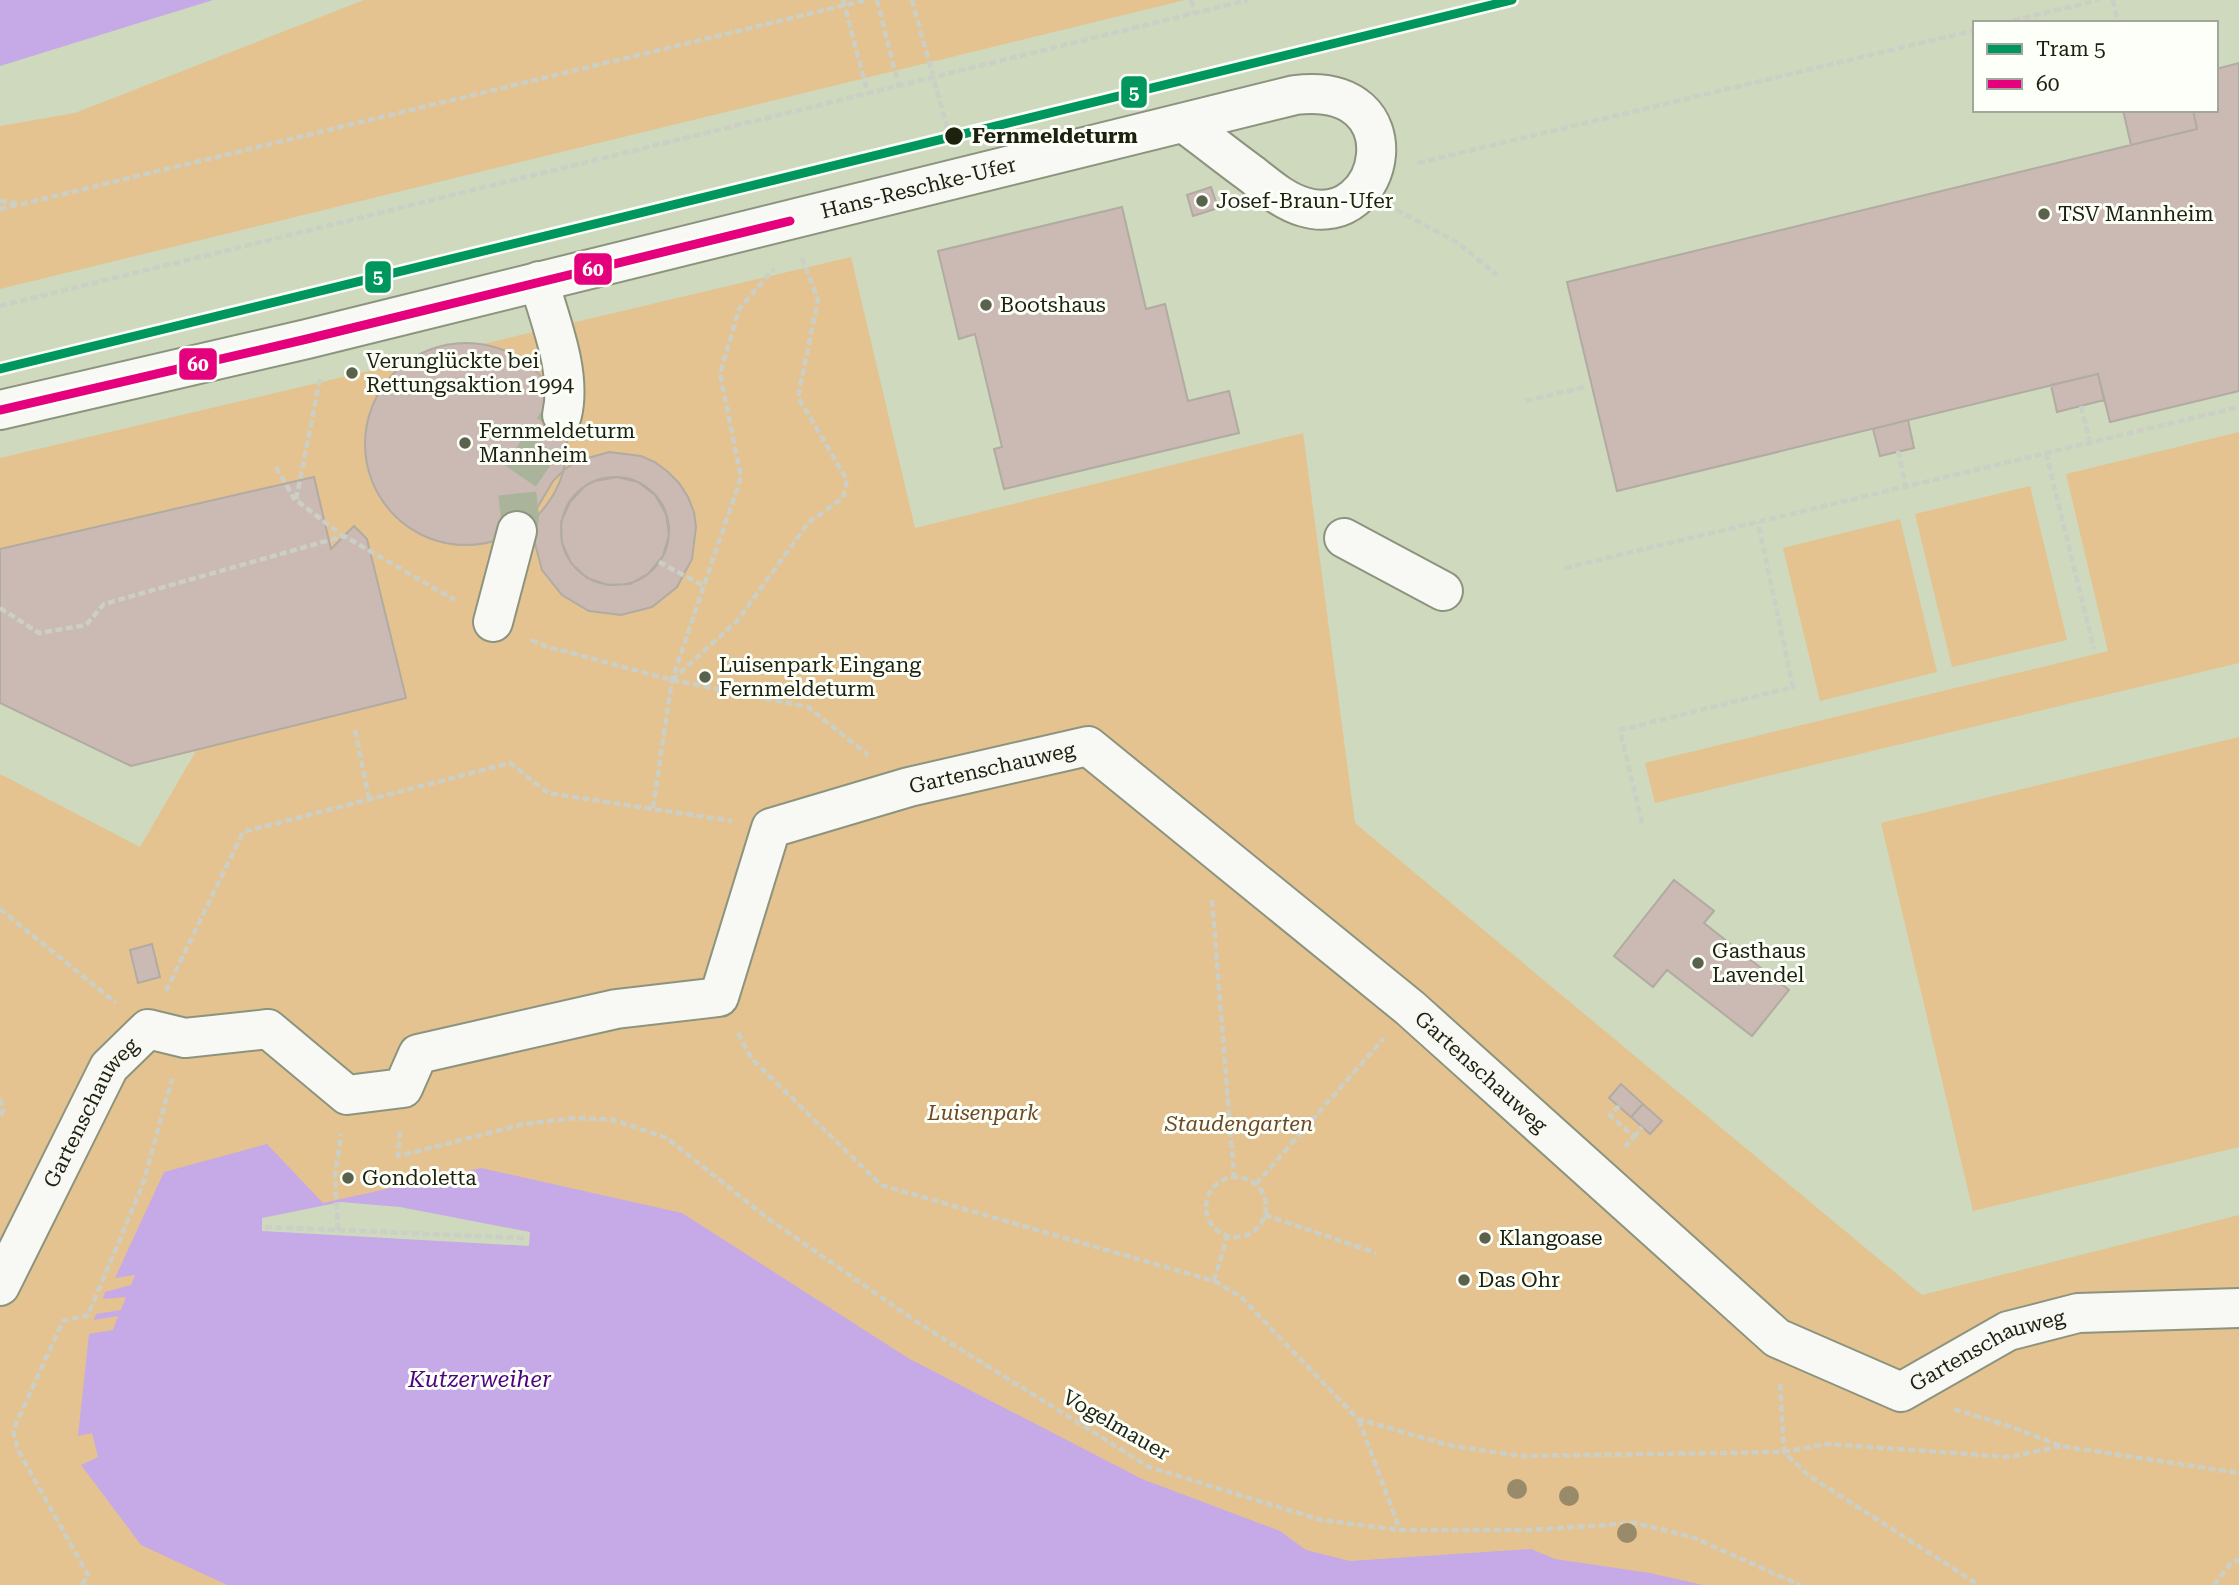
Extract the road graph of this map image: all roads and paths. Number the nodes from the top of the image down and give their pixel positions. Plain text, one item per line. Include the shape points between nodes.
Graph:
1 (866, 0) edge
2 (877, 0) edge
3 (912, 0) edge
4 (1191, 0) edge
5 (1248, 0) edge
6 (2099, 0) edge
7 (2113, 0) edge
8 (844, 3) edge
9 (1194, 13) junction
10 (2011, 21) edge
11 (2118, 21) edge
12 (1973, 30) edge
13 (936, 78) junction
14 (899, 87) junction
15 (868, 94) junction
16 (945, 117) dead end
17 (1185, 124) junction
18 (1367, 182) junction
19 (0, 201) edge
20 (22, 204) junction
21 (0, 209) edge
22 (801, 254) dead end
23 (780, 262) dead end
24 (1497, 275) dead end
25 (539, 281) junction
26 (0, 306) edge
27 (314, 356) junction
28 (1585, 387) dead end
29 (1526, 401) dead end
30 (2081, 406) dead end
31 (2239, 407) edge
32 (0, 410) edge
33 (562, 415) tunnel mouth
34 (2090, 443) junction
35 (1898, 451) dead end
36 (2046, 453) junction
37 (276, 467) dead end
38 (1906, 486) junction
39 (296, 500) junction
40 (1758, 522) junction
41 (517, 531) tunnel mouth
42 (344, 536) junction
43 (1344, 538) dead end
44 (659, 562) dead end
45 (1565, 568) dead end
46 (705, 586) junction
47 (1443, 591) dead end
48 (0, 608) edge
49 (493, 622) junction
50 (2094, 649) dead end
51 (672, 680) junction
52 (355, 730) dead end
53 (909, 787) junction
54 (369, 799) junction
55 (653, 808) junction
56 (1642, 823) dead end
57 (771, 828) junction
58 (1208, 844) junction
59 (0, 909) edge
60 (719, 997) junction
61 (1410, 1008) junction
62 (148, 1029) junction
63 (185, 1038) junction
64 (403, 1088) junction
65 (348, 1096) junction
66 (0, 1099) edge
67 (0, 1118) edge
68 (1642, 1127) dead end
69 (1634, 1137) dead end
70 (1234, 1177) junction
71 (1256, 1184) junction
72 (1265, 1215) junction
73 (265, 1227) dead end
74 (338, 1230) junction
75 (1227, 1237) junction
76 (524, 1238) dead end
77 (1376, 1253) dead end
78 (1214, 1280) junction
79 (0, 1286) edge
80 (2239, 1308) edge
81 (1777, 1338) junction
82 (1900, 1392) junction
83 (1358, 1419) junction
84 (2061, 1447) junction
85 (1784, 1452) junction
86 (2239, 1473) edge
87 (1400, 1530) junction
88 (2239, 1560) edge
89 (82, 1585) edge
90 (1800, 1585) edge
91 (1979, 1585) edge
92 (2214, 1585) edge

1 - 8 path
2 - 14 path
3 - 13 path
4 - 9 path
5 - 9 path
6 - 10 path
7 - 11 path
8 - 15 path
8 - 20 path
9 - 13 path
12 - 18 path
13 - 14 path
13 - 16 path
14 - 15 path
15 - 26 path
17 - 18 street via 1298,205 1337,207
17 - 18 street, Hans-Reschke-Ufer via 1295,95 1333,95 1359,110 1373,129 1377,159
17 - 25 street, Hans-Reschke-Ufer
18 - 24 path via 1457,242
19 - 20 path
20 - 21 path
22 - 51 path via 818,299 798,397 847,480 843,498 809,522 737,621
23 - 46 path via 739,309 720,374 741,477
25 - 27 street, Hans-Reschke-Ufer
25 - 33 street via 560,359 566,398
27 - 32 street, Hans-Reschke-Ufer
27 - 39 path
28 - 29 path
30 - 34 path
31 - 34 path
34 - 36 path
35 - 38 path
36 - 38 path
36 - 50 path
37 - 39 path
38 - 40 path
39 - 42 path
40 - 45 path
40 - 56 path via 1793,687 1620,730
41 - 49 street
42 - 48 path via 104,604 86,625 39,634
42 - 49 path
43 - 47 street
44 - 46 path
46 - 51 path
49 - 51 path via 545,646
51 - 53 path via 808,707
51 - 55 path
52 - 54 path
53 - 57 street, Gartenschauweg
53 - 58 street, Gartenschauweg via 1088,746
54 - 55 path via 509,763 548,793
54 - 62 path via 243,832
55 - 57 path
57 - 60 street
58 - 61 street, Gartenschauweg
58 - 70 path
59 - 62 path
60 - 64 street via 616,1009 418,1054
60 - 78 path via 751,1058 881,1185
61 - 71 path
61 - 81 street, Gartenschauweg
62 - 63 street, Gartenschauweg
62 - 79 street, Gartenschauweg via 109,1067
63 - 65 street, Gartenschauweg via 268,1029
63 - 89 path via 143,1184 106,1276 88,1315 62,1321 13,1430 18,1450 88,1575
64 - 65 street
64 - 87 path, Vogelmauer via 398,1156 524,1124 575,1118 614,1120 667,1138 765,1217 916,1321 1149,1467 1321,1520
65 - 74 path via 335,1177
66 - 67 path
68 - 69 path
70 - 71 path
70 - 75 path via 1210,1191 1206,1204 1215,1229
71 - 72 path via 1266,1204
72 - 75 path via 1257,1228 1243,1236
72 - 77 path
73 - 74 path
74 - 76 path
75 - 78 path
78 - 83 path via 1240,1296
80 - 82 street, Gartenschauweg via 2078,1313 2008,1331
81 - 82 street, Gartenschauweg
81 - 85 path
82 - 84 path
83 - 85 path via 1448,1445 1520,1456
83 - 87 path
84 - 85 path via 2010,1457 1827,1444
84 - 86 path
85 - 91 path via 1808,1475
87 - 90 path, Vogelmauer via 1529,1530 1635,1523 1692,1537
88 - 92 path via 2231,1563

